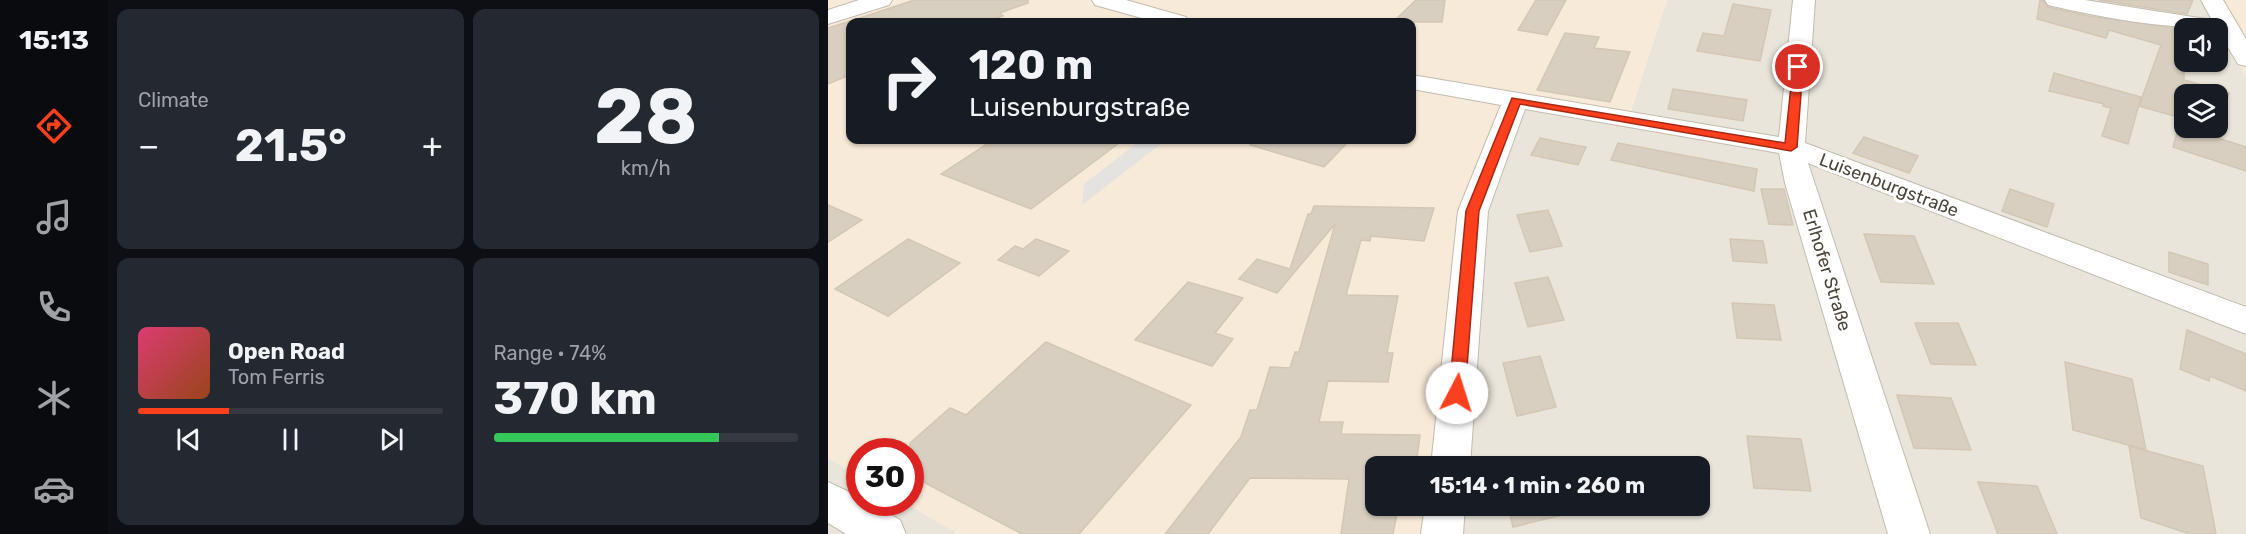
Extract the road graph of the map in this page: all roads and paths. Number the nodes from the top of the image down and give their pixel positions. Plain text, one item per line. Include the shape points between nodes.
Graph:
1 (881, 0) edge
2 (1103, 0) edge
3 (1804, 0) edge
4 (2056, 0) edge
5 (2212, 0) edge
6 (828, 17) edge
7 (1164, 18) edge
8 (2230, 29) junction
9 (2246, 59) edge
10 (1416, 83) edge
11 (1516, 100) junction
12 (1791, 147) junction
13 (2246, 321) edge
14 (1450, 456) edge
15 (828, 501) edge
16 (1444, 516) edge
17 (885, 534) edge
18 (1442, 534) edge
19 (1909, 534) edge

1 - 6 street
2 - 7 street
3 - 12 street, Erlhofer Straße
4 - 8 street
5 - 8 street
8 - 9 street
10 - 11 street, Luisenburgstraße
11 - 12 street, Luisenburgstraße
11 - 14 street via 1473,211
12 - 13 street, Luisenburgstraße
12 - 19 street, Erlhofer Straße
15 - 17 street
16 - 18 street

